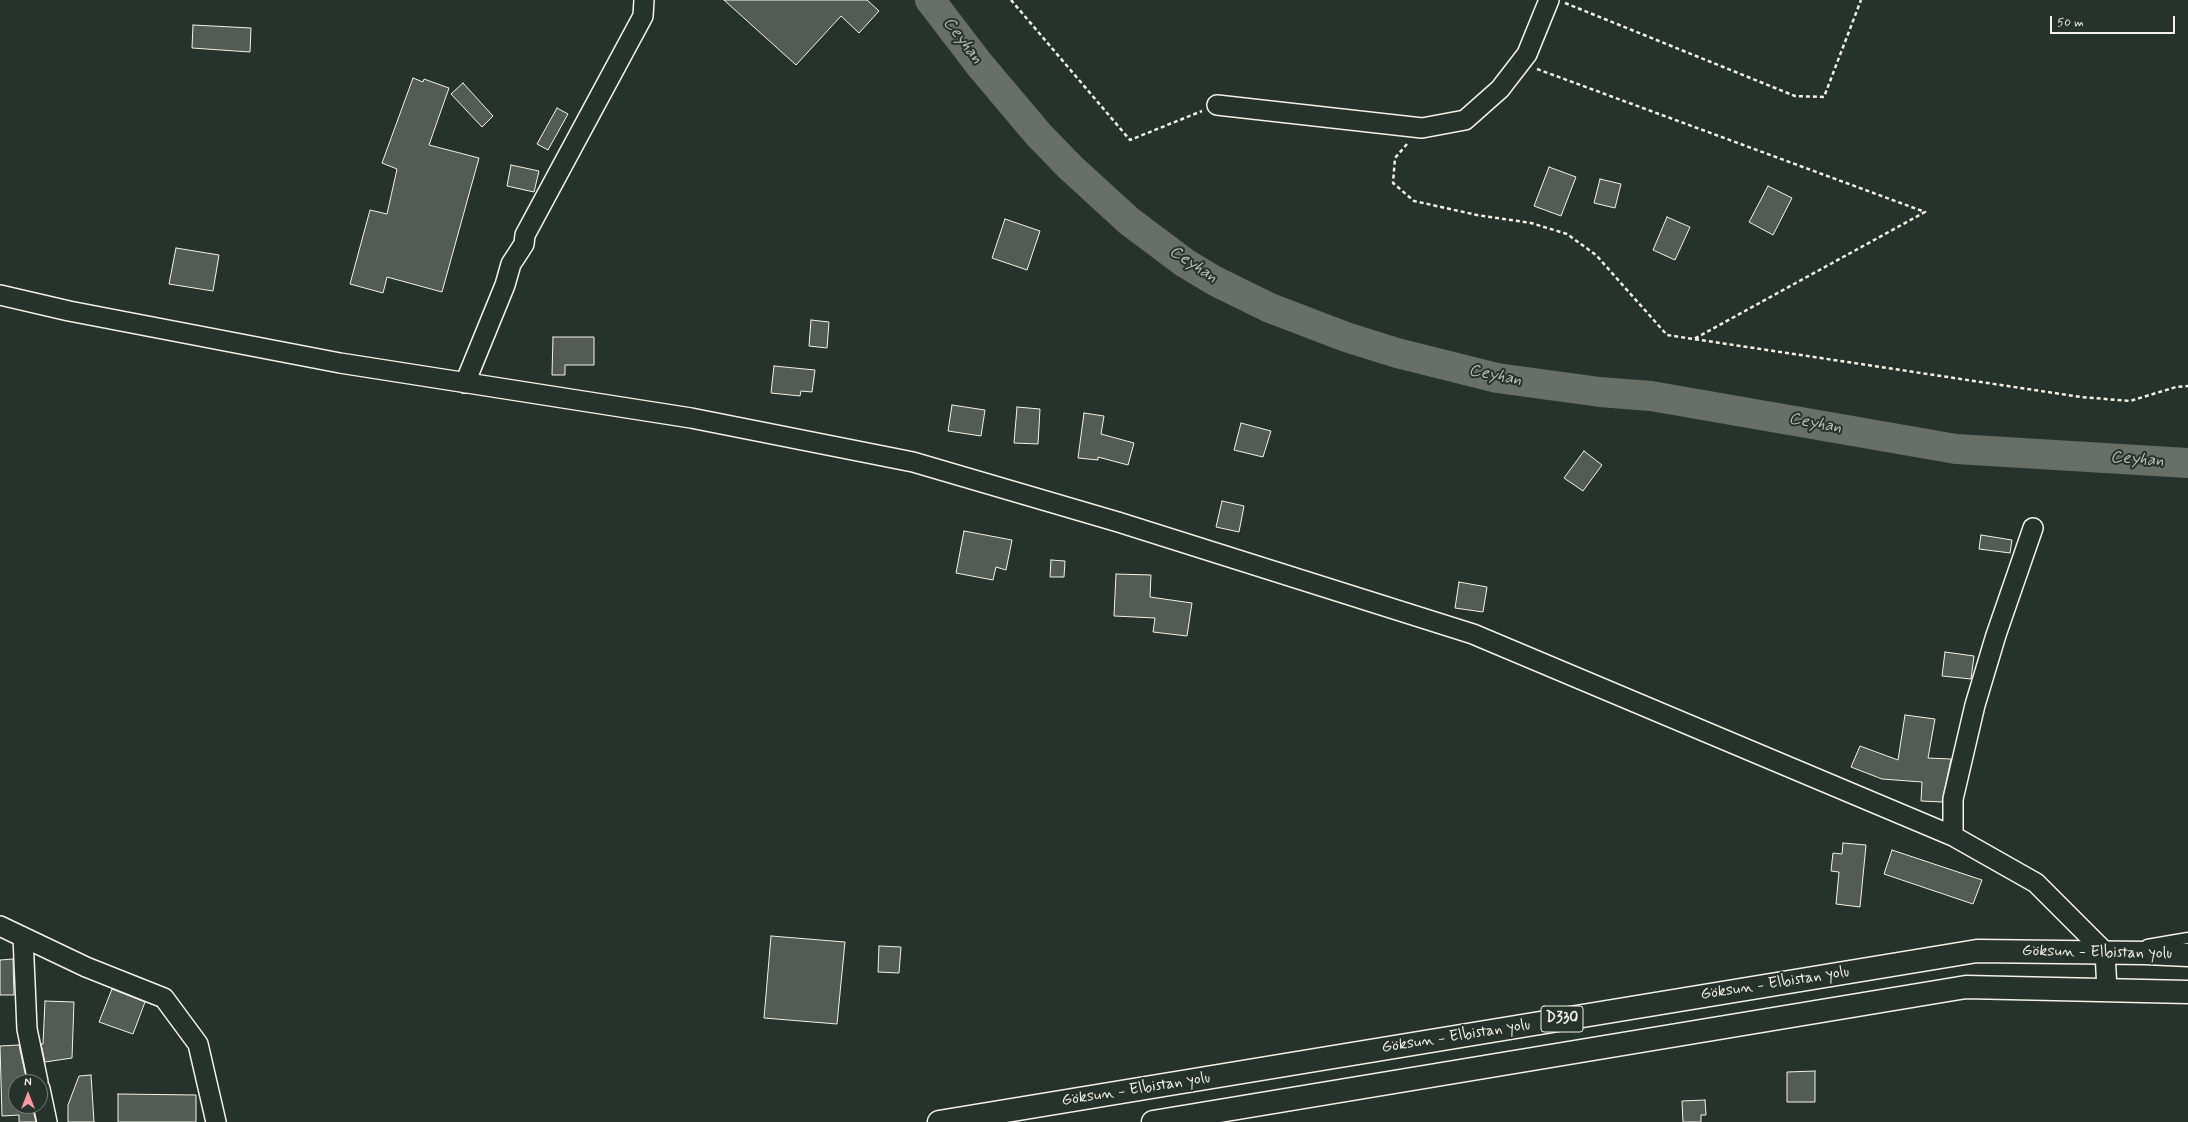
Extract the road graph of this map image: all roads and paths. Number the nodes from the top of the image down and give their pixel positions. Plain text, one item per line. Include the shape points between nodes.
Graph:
1 (644, 0) edge
2 (1011, 0) edge
3 (1861, 0) edge
4 (1557, 1) edge
5 (1520, 63) junction
6 (1217, 105) joint
7 (1422, 128) junction
8 (0, 295) edge
9 (1694, 339) junction
10 (465, 383) junction
11 (2188, 386) edge
12 (2033, 528) dead end
13 (1953, 836) junction
14 (0, 926) edge
15 (23, 937) junction
16 (2188, 938) edge
17 (2105, 952) junction
18 (2188, 955) edge
19 (2107, 990) junction
20 (2188, 992) edge
21 (36, 1074) edge
22 (216, 1122) edge
23 (939, 1122) edge
24 (1153, 1122) edge

1 - 10 street via 643,16 525,234 524,244 511,264
2 - 6 path via 1130,140
3 - 4 path via 1824,97 1795,96
4 - 5 street
5 - 7 street via 1500,89 1465,120
5 - 9 path via 1925,212
6 - 7 street
7 - 9 path via 1395,158 1394,183 1414,201 1470,214 1531,223 1567,234 1596,255 1668,335
8 - 10 street via 69,311 340,363
9 - 11 path via 2081,397 2130,400
10 - 13 street via 691,418 913,462 1118,522 1474,634
12 - 13 street via 1975,705 1953,799
13 - 17 street via 2036,884
14 - 15 street
15 - 21 street via 27,1029
15 - 22 street via 86,967 164,998 198,1044
16 - 17 lane
17 - 18 highway, Göksun - Elbistan yolu / D330
17 - 19 street
17 - 23 highway, Göksun - Elbistan yolu / D330 via 1977,951
19 - 20 highway, D330
19 - 24 highway, D330 via 1966,987

